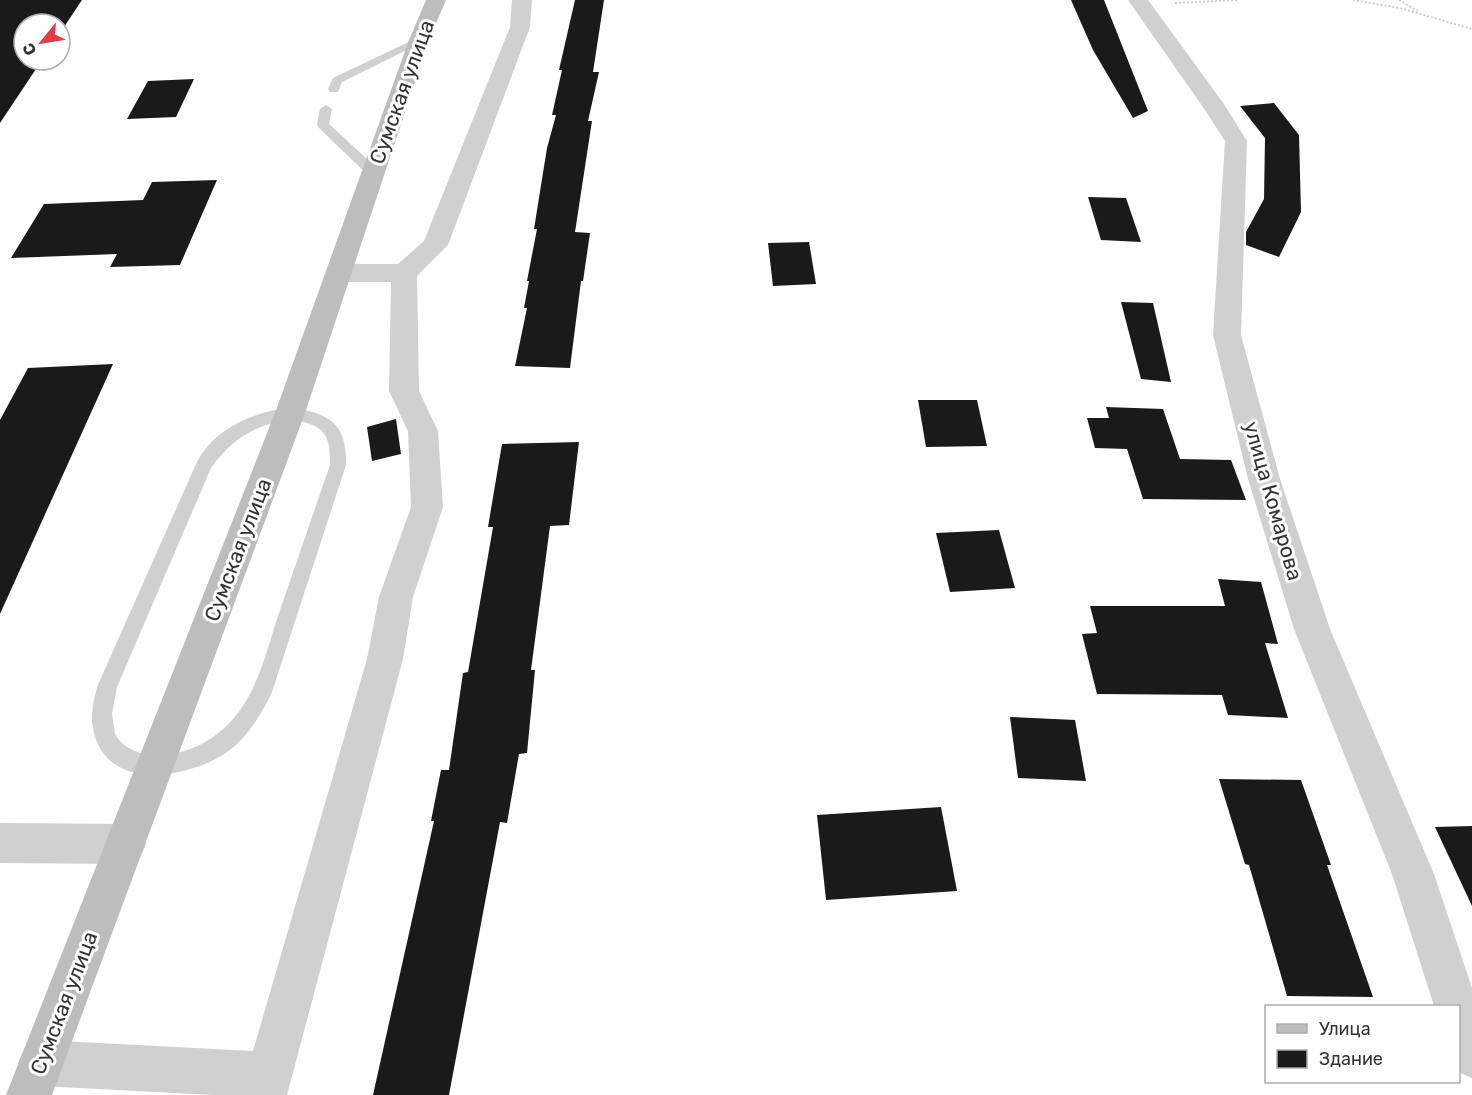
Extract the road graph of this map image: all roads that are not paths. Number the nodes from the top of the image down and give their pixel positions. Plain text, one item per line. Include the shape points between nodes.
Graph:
1 (436, 0) edge
2 (522, 0) edge
3 (1139, 2) edge
4 (419, 40) junction
5 (334, 89) dead end
6 (326, 109) dead end
7 (374, 173) junction
8 (339, 273) junction
9 (404, 273) junction
10 (291, 413) junction
11 (156, 766) junction
12 (0, 843) edge
13 (126, 844) junction
14 (1456, 1005) edge
15 (1460, 1020) edge
16 (1472, 1055) edge
17 (35, 1079) edge
18 (267, 1085) edge

1 - 4 main road, Сумская улица
2 - 9 street via 520,27 435,245
3 - 14 street, улица Комарова via 1236,141 1227,335 1264,479 1312,629 1413,874
4 - 5 lane via 336,80
4 - 7 main road, Сумская улица
6 - 7 lane via 323,125
7 - 8 main road, Сумская улица
8 - 9 street
8 - 10 main road, Сумская улица
9 - 18 street via 404,392 423,431 427,507 396,597 385,659
10 - 11 main road, Сумская улица
10 - 11 lane via 314,417 331,428 339,445 338,465 264,688 249,717 222,743 190,760
10 - 11 lane via 239,427 218,444 204,464 107,687 101,716 107,742 126,760
11 - 13 main road, Сумская улица
12 - 13 street
13 - 17 main road, Сумская улица
15 - 16 street
17 - 18 street

